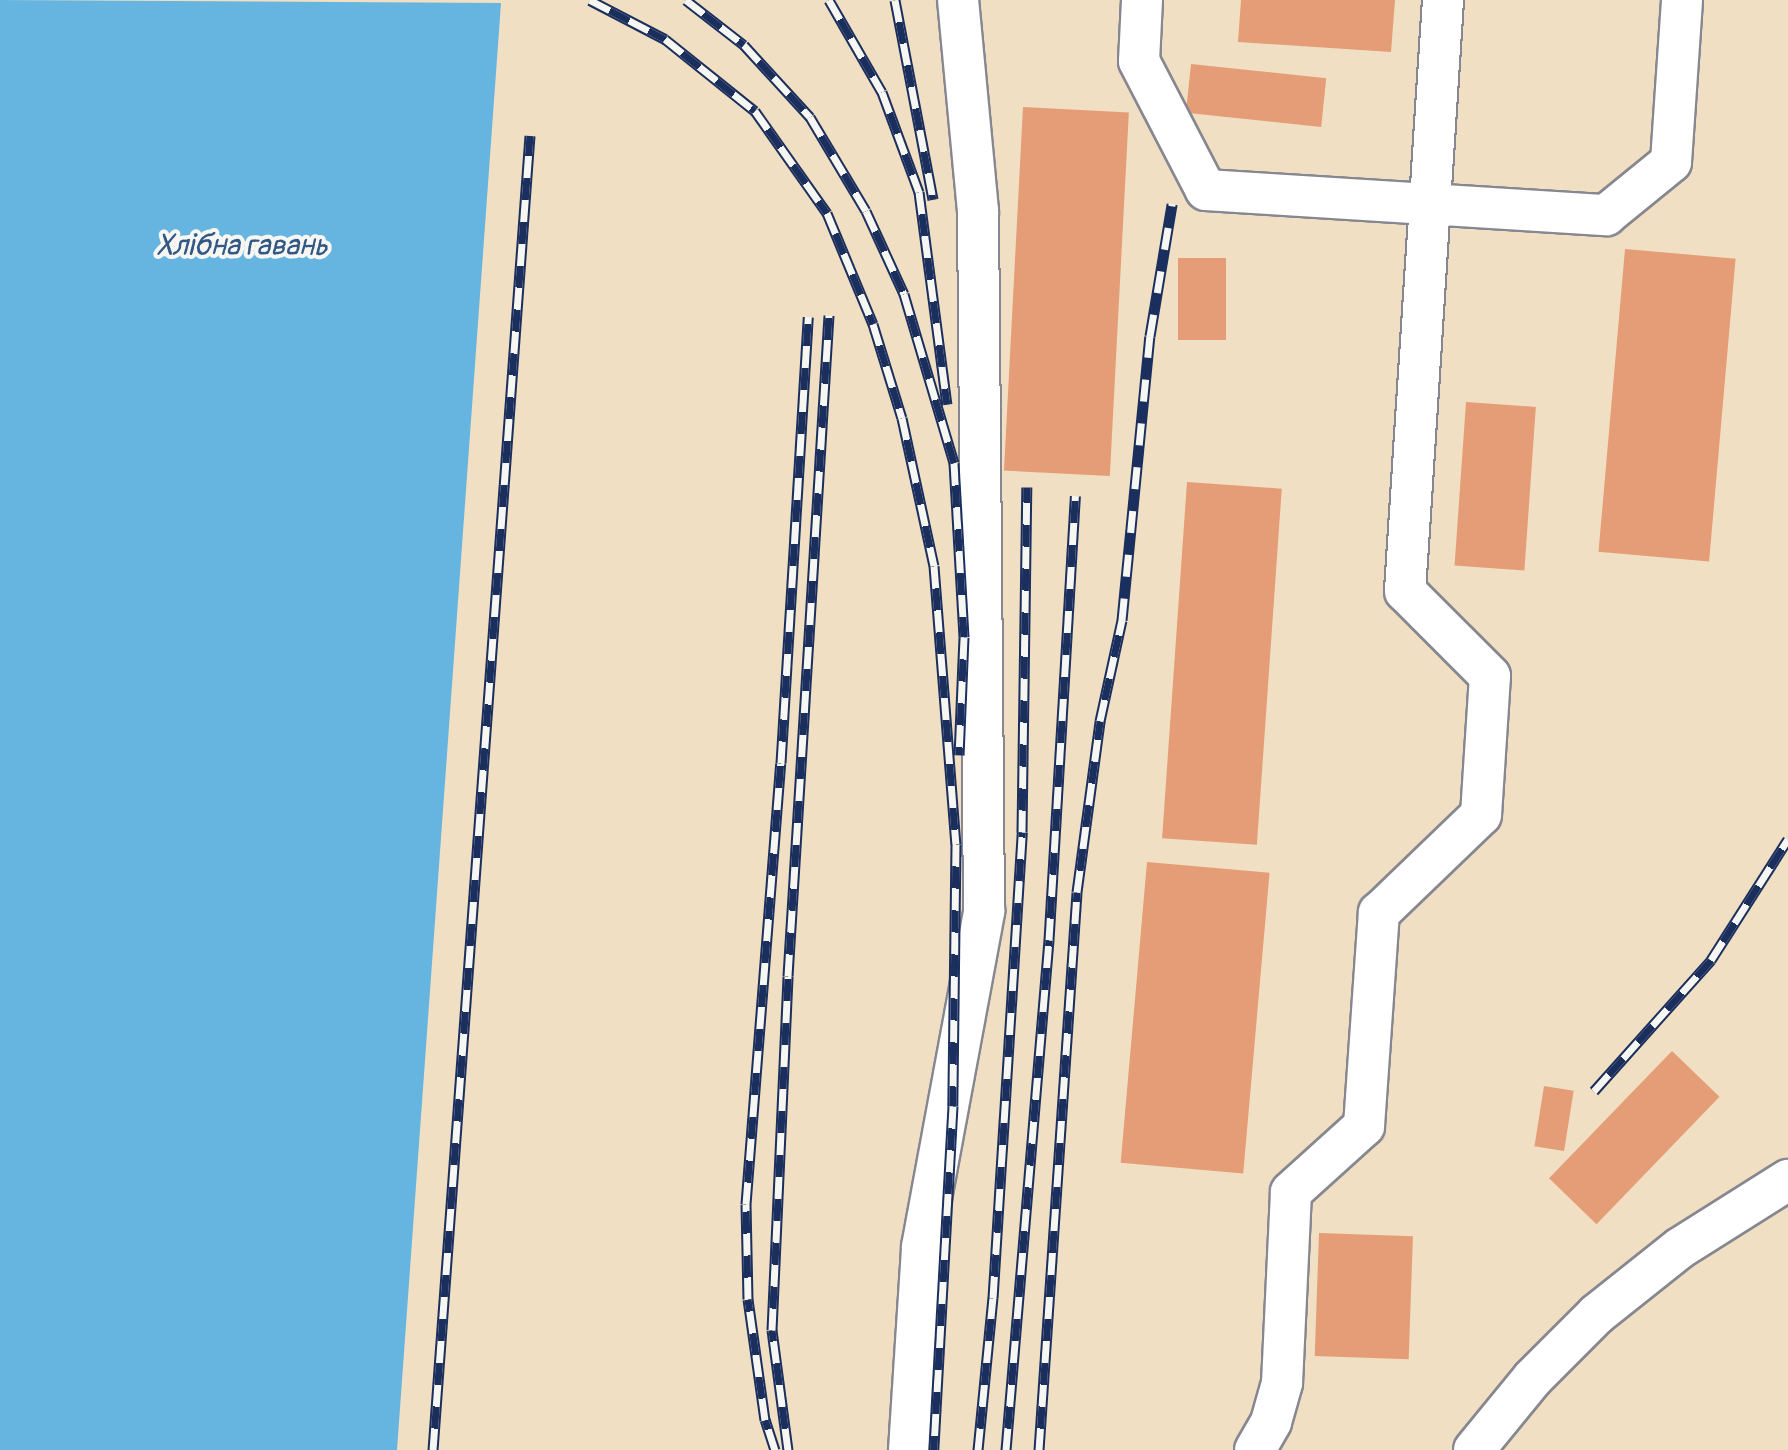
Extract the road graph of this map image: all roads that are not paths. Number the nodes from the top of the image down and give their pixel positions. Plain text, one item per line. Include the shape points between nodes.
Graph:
1 (958, 0) edge
2 (1142, 0) edge
3 (1444, 0) edge
4 (1682, 0) edge
5 (1430, 204) junction
6 (1788, 1180) edge
7 (910, 1450) edge
8 (1255, 1450) edge
9 (1474, 1450) edge

1 - 7 street via 978,211 984,910 922,1247
2 - 5 street via 1138,60 1206,190
3 - 5 street
4 - 5 street via 1672,162 1606,215
5 - 8 street via 1405,591 1490,676 1481,815 1378,914 1364,1126 1291,1192 1282,1383 1272,1422
6 - 9 street via 1680,1248 1598,1314

